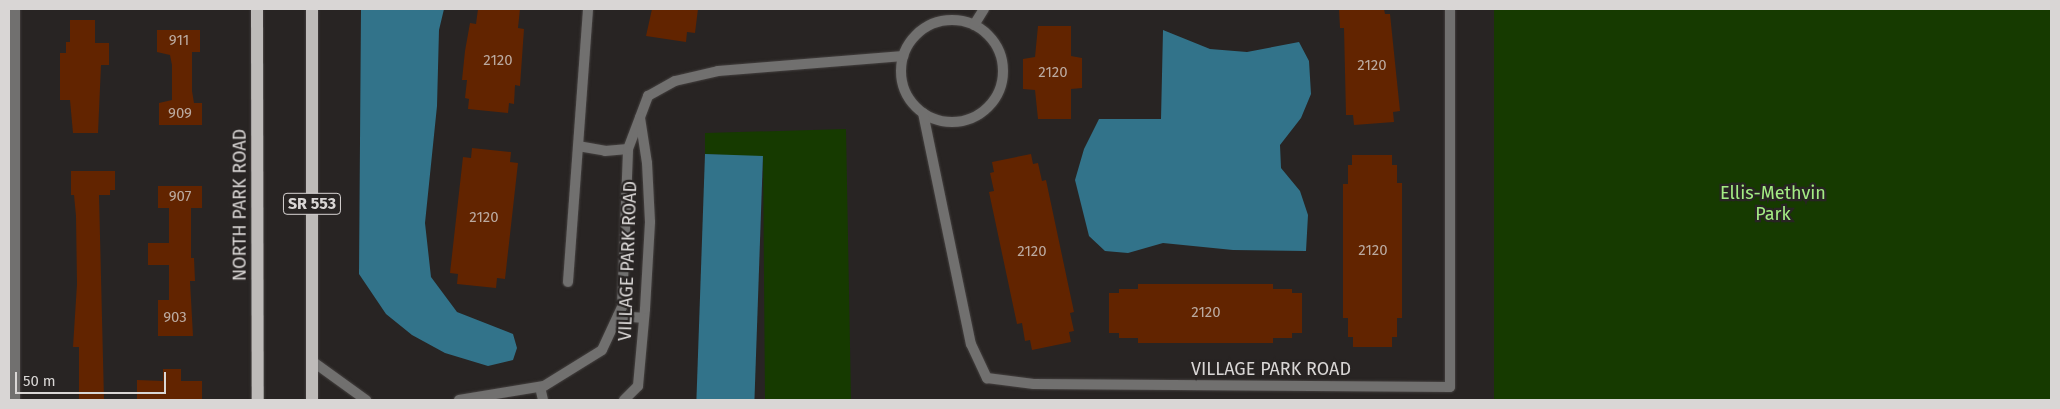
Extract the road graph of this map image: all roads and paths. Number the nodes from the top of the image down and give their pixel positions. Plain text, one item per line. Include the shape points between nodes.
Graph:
1 (15, 9) edge
2 (256, 9) edge
3 (312, 9) edge
4 (588, 9) edge
5 (984, 9) edge
6 (1450, 9) edge
7 (974, 25) junction
8 (903, 56) junction
9 (923, 113) junction
10 (640, 118) junction
11 (578, 146) junction
12 (628, 149) junction
13 (568, 282) dead end
14 (618, 316) junction
15 (644, 318) junction
16 (312, 361) junction
17 (540, 387) junction
18 (15, 400) edge
19 (258, 400) edge
20 (312, 400) edge
21 (366, 400) edge
22 (459, 400) edge
23 (543, 400) edge
24 (624, 400) edge

1 - 18 street
2 - 19 main road, NORTH PARK ROAD / SR 553
3 - 16 main road, SR 553
4 - 11 street
5 - 7 street
6 - 9 street, VILLAGE PARK ROAD via 1450,387 1034,384 987,378 972,344
7 - 8 street via 948,19 932,23 918,32
7 - 9 street via 993,40 1001,55 1004,71 1001,88 993,103 965,121 948,122
8 - 9 street via 900,79 906,95
8 - 10 street, VILLAGE PARK ROAD via 718,71 675,81 648,96
10 - 12 street, VILLAGE PARK ROAD
10 - 15 street, VILLAGE PARK ROAD via 647,163 650,222
11 - 12 street via 604,151
11 - 13 street
12 - 14 street, VILLAGE PARK ROAD via 622,307
14 - 15 street
14 - 17 street, VILLAGE PARK ROAD via 602,350
15 - 24 street, VILLAGE PARK ROAD via 638,386
16 - 20 main road, SR 553
16 - 21 street
17 - 22 street, VILLAGE PARK ROAD
17 - 23 street

